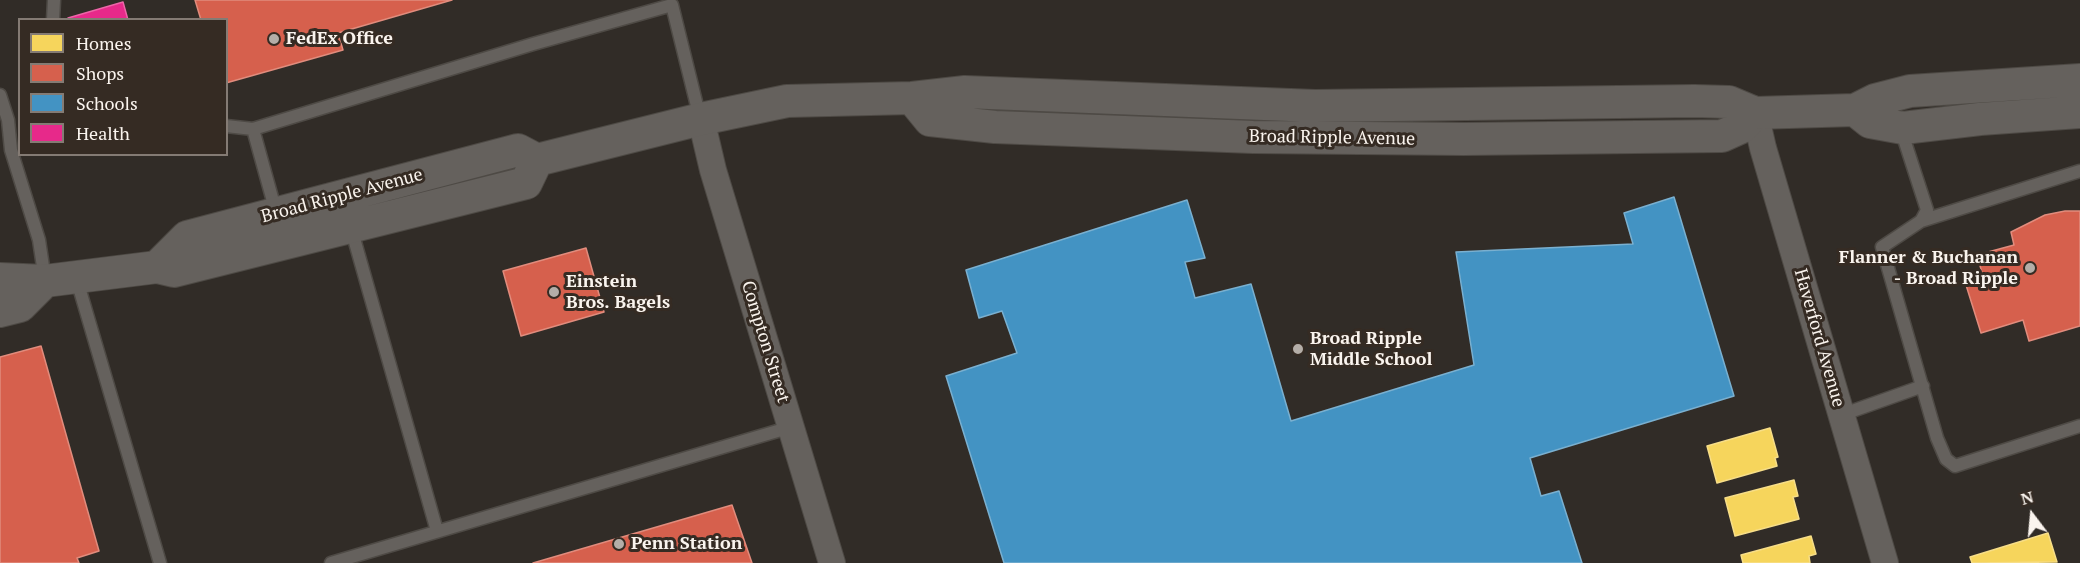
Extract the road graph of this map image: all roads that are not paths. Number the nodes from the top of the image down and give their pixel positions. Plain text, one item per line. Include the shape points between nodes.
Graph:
1 (54, 0) edge
2 (53, 18) edge
3 (2080, 80) edge
4 (0, 95) edge
5 (1855, 110) junction
6 (2080, 112) edge
7 (1755, 113) junction
8 (701, 119) junction
9 (228, 126) edge
10 (1903, 128) junction
11 (253, 129) junction
12 (0, 138) edge
13 (11, 150) junction
14 (537, 160) junction
15 (0, 161) edge
16 (2080, 171) edge
17 (276, 213) junction
18 (1921, 221) junction
19 (351, 228) junction
20 (157, 267) junction
21 (75, 276) junction
22 (0, 279) edge
23 (45, 281) junction
24 (0, 311) edge
25 (1923, 387) junction
26 (1841, 415) junction
27 (2080, 426) edge
28 (791, 427) junction
29 (437, 531) junction
30 (160, 563) edge
31 (331, 563) edge
32 (832, 563) edge
33 (1885, 563) edge

1 - 2 lane
3 - 5 street, Broad Ripple Avenue via 1910,91
4 - 13 lane
5 - 7 street, Broad Ripple Avenue
5 - 10 street via 1870,122
6 - 10 street
7 - 8 street, Broad Ripple Avenue via 1729,102 1694,101 1315,106 965,92 912,98 788,101
7 - 26 street, Haverford Avenue
8 - 11 lane via 672,5
8 - 14 street, Broad Ripple Avenue
8 - 28 street, Compton Street via 711,164
9 - 11 lane
10 - 18 lane via 1927,210
11 - 17 lane
12 - 13 lane
13 - 15 lane
13 - 23 lane via 39,240
14 - 17 street, Broad Ripple Avenue via 518,150
14 - 19 street, Broad Ripple Avenue via 526,183
16 - 18 lane
17 - 20 street, Broad Ripple Avenue via 187,237
18 - 25 lane via 1882,247
19 - 20 street, Broad Ripple Avenue via 174,272
19 - 29 lane
20 - 21 street, Broad Ripple Avenue
21 - 23 street, Broad Ripple Avenue
21 - 30 lane
22 - 23 street, Broad Ripple Avenue
23 - 24 street via 20,306
25 - 26 lane
25 - 27 lane via 1946,459 1955,466
26 - 33 street, Haverford Avenue
28 - 29 lane
28 - 32 street, Compton Street
29 - 31 lane

